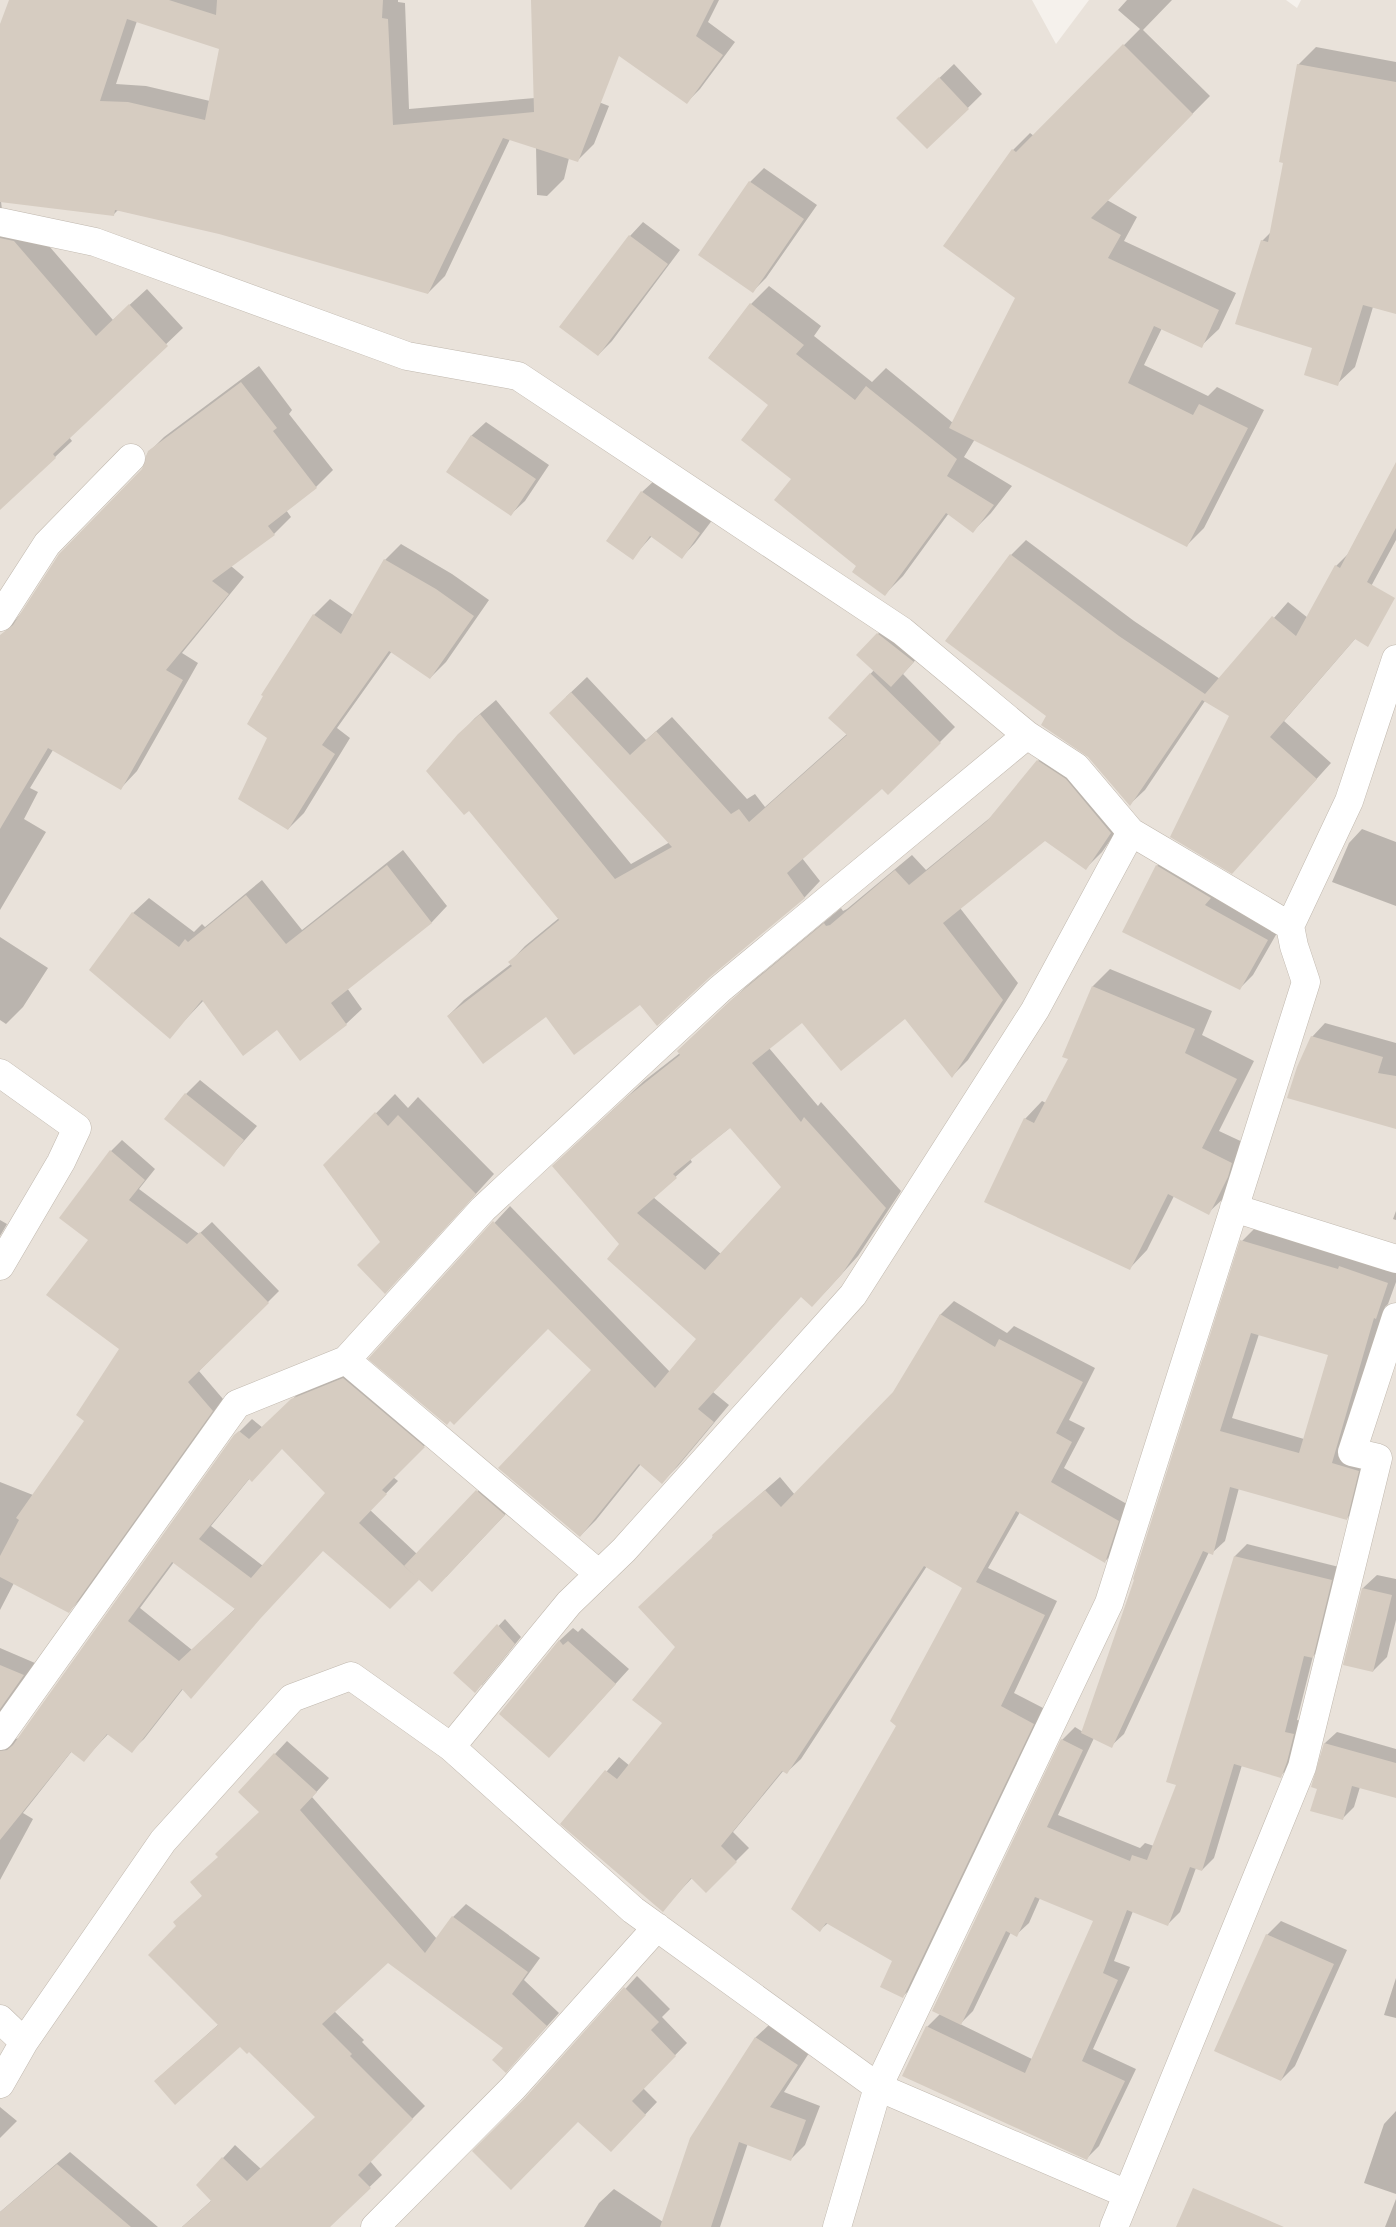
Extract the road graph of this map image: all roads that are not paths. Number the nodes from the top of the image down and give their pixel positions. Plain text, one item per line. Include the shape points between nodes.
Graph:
1 (0, 222) edge
2 (132, 458) dead end
3 (0, 617) edge
4 (1396, 659) edge
5 (1026, 735) junction
6 (1131, 832) junction
7 (1290, 926) junction
8 (0, 1073) edge
9 (1234, 1208) junction
10 (1396, 1259) edge
11 (0, 1266) edge
12 (1396, 1317) edge
13 (346, 1360) junction
14 (599, 1574) junction
15 (0, 1736) edge
16 (451, 1747) junction
17 (657, 1927) junction
18 (0, 2019) edge
19 (24, 2042) junction
20 (0, 2084) edge
21 (878, 2086) junction
22 (1127, 2194) junction
23 (375, 2227) edge
24 (837, 2227) edge
25 (1114, 2227) edge

1 - 5 street via 95,242 407,356 518,376 902,630
2 - 3 street via 47,544
4 - 7 street via 1349,801
5 - 6 street via 1076,767
5 - 13 street via 720,989 483,1209
6 - 7 street
6 - 14 street via 1035,1010 852,1295
7 - 9 street via 1306,982
8 - 11 street via 76,1128 61,1162
9 - 10 street
9 - 21 street via 1109,1603
12 - 22 street via 1352,1452 1378,1458 1302,1767
13 - 14 street
13 - 15 street via 237,1404
14 - 16 street via 569,1603
16 - 17 street via 633,1910
16 - 19 street via 351,1676 292,1698 163,1842
17 - 21 street
17 - 23 street via 513,2088
18 - 19 street
19 - 20 street
21 - 22 street
21 - 24 street
22 - 25 street

